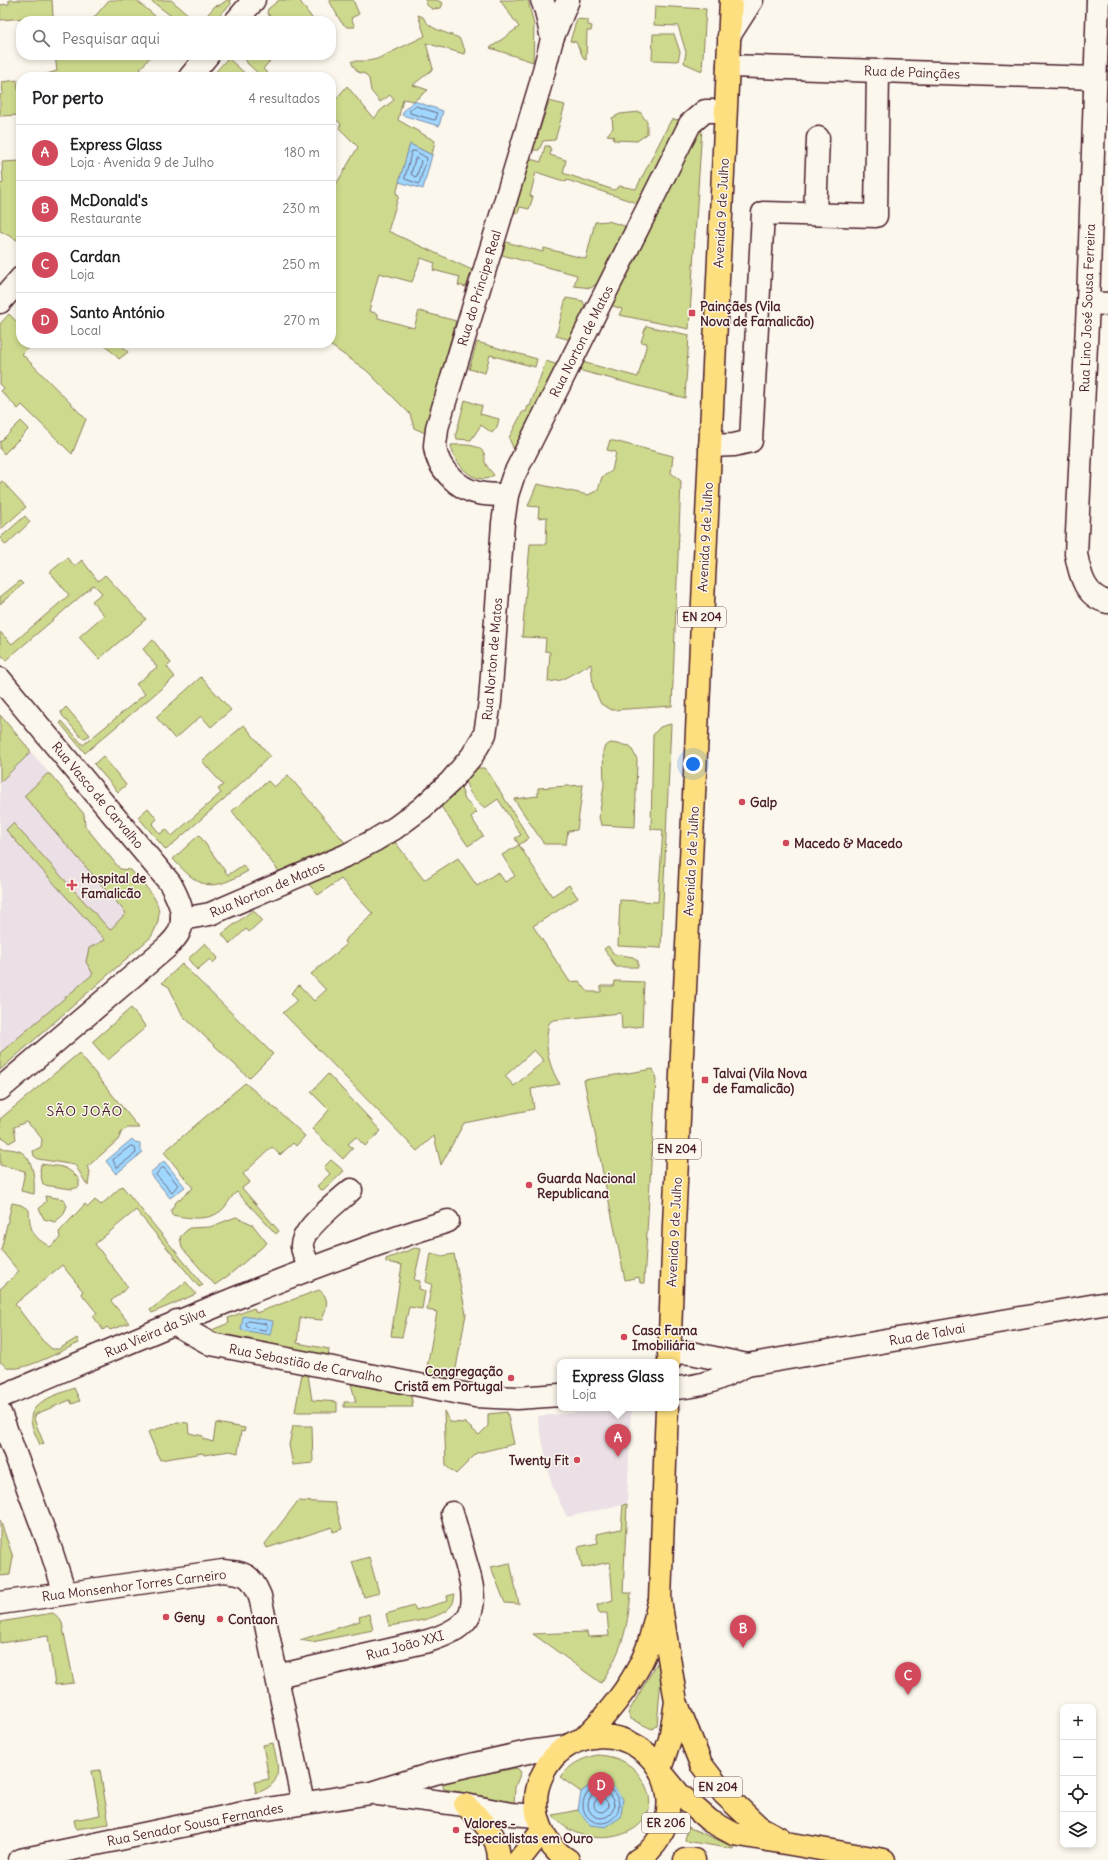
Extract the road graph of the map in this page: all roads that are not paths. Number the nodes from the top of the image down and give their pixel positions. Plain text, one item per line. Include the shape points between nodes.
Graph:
1 (254, 0) edge
2 (542, 0) edge
3 (568, 0) edge
4 (731, 0) edge
5 (752, 0) edge
6 (1098, 0) edge
7 (240, 16) edge
8 (729, 36) junction
9 (552, 39) junction
10 (204, 60) edge
11 (728, 66) junction
12 (878, 70) junction
13 (194, 72) edge
14 (1095, 78) junction
15 (725, 111) junction
16 (818, 138) dead end
17 (815, 214) junction
18 (16, 284) edge
19 (0, 302) edge
20 (1098, 304) edge
21 (710, 446) junction
22 (507, 496) junction
23 (1108, 602) edge
24 (0, 679) edge
25 (182, 919) junction
26 (0, 1089) edge
27 (350, 1190) dead end
28 (448, 1221) dead end
29 (310, 1268) junction
30 (1108, 1303) edge
31 (177, 1321) junction
32 (669, 1357) edge
33 (747, 1365) junction
34 (679, 1388) edge
35 (557, 1395) edge
36 (0, 1398) edge
37 (667, 1411) edge
38 (0, 1413) edge
39 (452, 1512) dead end
40 (65, 1593) junction
41 (660, 1600) junction
42 (0, 1603) edge
43 (277, 1676) junction
44 (676, 1702) junction
45 (574, 1743) junction
46 (662, 1772) junction
47 (371, 1793) junction
48 (303, 1803) junction
49 (465, 1805) junction
50 (539, 1823) junction
51 (793, 1845) junction
52 (20, 1860) edge
53 (499, 1860) edge
54 (519, 1860) edge
55 (568, 1860) edge
56 (637, 1860) edge
57 (684, 1860) edge
58 (694, 1860) edge
59 (884, 1860) edge

1 - 7 street
2 - 9 street, Rua do Príncipe Real
3 - 9 street, Rua do Príncipe Real
4 - 8 main road, Avenida 9 de Julho / EN 204
5 - 8 street
6 - 14 street, Rua Lino José Sousa Ferreira
8 - 11 main road, Avenida 9 de Julho / EN 204
9 - 22 street, Rua do Príncipe Real via 437,428 435,446 438,459 458,484 478,493
10 - 13 street
11 - 12 street, Rua de Painçães
11 - 15 main road, Avenida 9 de Julho / EN 204
12 - 14 street, Rua de Painçães
12 - 17 street via 876,216
14 - 20 street, Rua Lino José Sousa Ferreira
15 - 21 main road, Avenida 9 de Julho / EN 204
15 - 22 street, Rua Norton de Matos via 704,111 690,124 516,470
16 - 17 street
17 - 21 street via 763,213 751,441
18 - 19 street
20 - 23 street, Rua Lino José Sousa Ferreira via 1076,554 1080,575 1089,592
21 - 32 main road, Avenida 9 de Julho / EN 204
22 - 25 street, Rua Norton de Matos via 490,702 485,734 472,756 450,782 422,808 395,828 347,855 210,914
24 - 25 street, Rua Vasco de Carvalho via 170,883 180,900
25 - 26 street via 179,933 167,947
27 - 29 street via 305,1235 302,1246
28 - 29 street, Rua Vieira da Silva
29 - 31 street, Rua Vieira da Silva
30 - 33 street, Rua de Talvai
31 - 35 street, Rua Sebastião de Carvalho via 182,1328 211,1344 417,1385 495,1398
31 - 36 street, Rua Vieira da Silva
32 - 33 street, Rua de Talvai via 691,1353
33 - 34 street, Rua de Talvai via 713,1382
37 - 41 main road, EN 204
38 - 40 street
39 - 43 street, Rua João XXI via 474,1596 472,1610 456,1630 428,1642
40 - 42 street, Rua Monsenhor Torres Carneiro
40 - 43 street, Rua Monsenhor Torres Carneiro via 223,1571 248,1576 255,1583 260,1596
41 - 44 main road, EN 204
41 - 45 main road, EN 204 via 648,1646 628,1685 605,1716
43 - 48 street, Rua Monsenhor Torres Carneiro
44 - 46 main road
44 - 51 main road, EN 204 via 701,1764 724,1794 759,1826
45 - 46 main road via 600,1736 618,1738 634,1744 649,1755
45 - 47 street, Rua Senador Sousa Fernandes via 435,1773
45 - 50 main road, EN 204 via 554,1757 544,1770 536,1800
46 - 51 main road via 680,1794 710,1821 734,1834
46 - 56 main road, ER 206 via 669,1793 669,1811 665,1828 656,1844
47 - 48 street, Rua Senador Sousa Fernandes
47 - 49 street, Rua Senador Sousa Fernandes
48 - 52 street, Rua Senador Sousa Fernandes via 248,1812
49 - 50 street, Rua Senador Sousa Fernandes
49 - 53 main road via 486,1823 494,1837
50 - 54 main road
50 - 55 main road via 550,1845
51 - 59 main road, EN 204
57 - 58 main road

